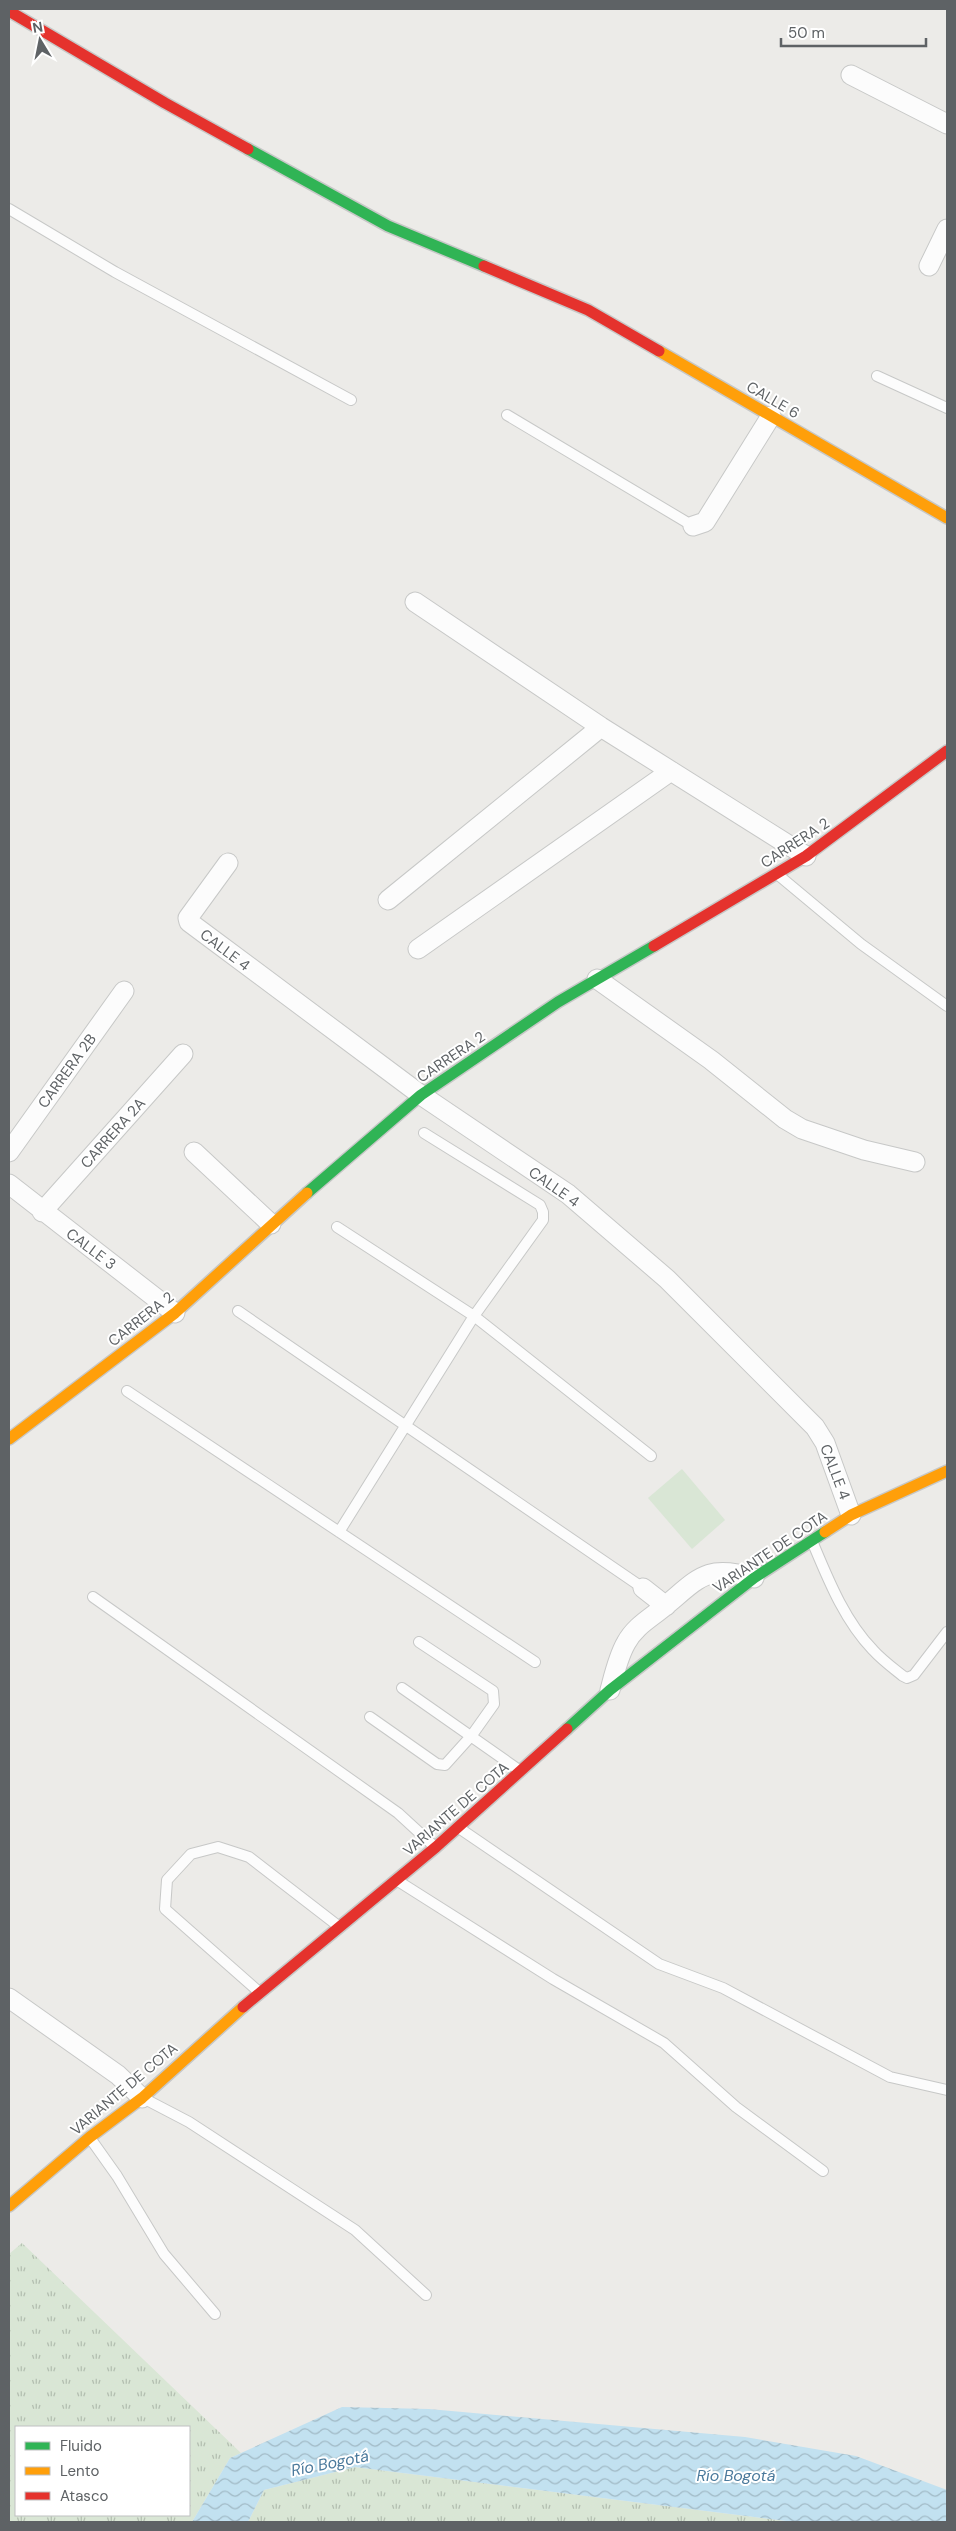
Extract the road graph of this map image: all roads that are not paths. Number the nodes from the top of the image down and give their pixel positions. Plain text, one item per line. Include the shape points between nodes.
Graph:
1 (9, 11) edge
2 (851, 75) dead end
3 (947, 124) edge
4 (9, 209) edge
5 (947, 229) edge
6 (929, 266) dead end
7 (877, 376) dead end
8 (351, 400) dead end
9 (947, 408) edge
10 (507, 415) dead end
11 (771, 416) junction
12 (947, 518) edge
13 (693, 526) joint
14 (414, 602) dead end
15 (601, 727) junction
16 (947, 751) edge
17 (671, 771) junction
18 (806, 856) junction
19 (228, 863) dead end
20 (777, 873) junction
21 (388, 900) dead end
22 (418, 949) dead end
23 (597, 979) junction
24 (124, 991) dead end
25 (947, 1006) edge
26 (183, 1054) dead end
27 (421, 1095) junction
28 (424, 1133) dead end
29 (9, 1152) edge
30 (194, 1152) dead end
31 (915, 1162) dead end
32 (9, 1184) edge
33 (42, 1212) junction
34 (271, 1224) junction
35 (338, 1227) dead end
36 (238, 1311) dead end
37 (175, 1313) junction
38 (474, 1316) junction
39 (127, 1391) dead end
40 (404, 1426) junction
41 (9, 1439) edge
42 (651, 1456) dead end
43 (947, 1471) edge
44 (851, 1515) junction
45 (339, 1532) junction
46 (812, 1540) junction
47 (754, 1578) junction
48 (643, 1588) joint
49 (93, 1597) dead end
50 (666, 1606) junction
51 (947, 1632) edge
52 (418, 1642) dead end
53 (535, 1662) dead end
54 (402, 1688) dead end
55 (610, 1690) junction
56 (370, 1717) dead end
57 (472, 1736) junction
58 (522, 1772) junction
59 (458, 1827) junction
60 (436, 1847) junction
61 (395, 1879) junction
62 (339, 1928) junction
63 (258, 1992) junction
64 (9, 1998) edge
65 (947, 2090) edge
66 (142, 2098) junction
67 (90, 2137) junction
68 (823, 2171) dead end
69 (9, 2206) edge
70 (426, 2295) dead end
71 (215, 2314) dead end

1 - 11 street, CALLE 6 via 165,103 388,226 583,308
2 - 3 street
4 - 8 lane via 115,272
5 - 6 street
7 - 9 lane
10 - 13 lane
11 - 12 street, CALLE 6
11 - 13 street via 705,522
14 - 15 street
15 - 17 street
15 - 21 street
16 - 18 street, CARRERA 2
17 - 18 street
17 - 22 street
18 - 20 street, CARRERA 2
19 - 27 street, CALLE 4 via 188,918 189,922
20 - 23 street, CARRERA 2
20 - 25 lane via 861,944
23 - 27 street, CARRERA 2
23 - 31 street via 802,1129 864,1150
24 - 29 street, CARRERA 2B
26 - 33 street, CARRERA 2A
27 - 34 street, CARRERA 2
27 - 44 street, CALLE 4 via 568,1194 667,1279 815,1427 825,1443
28 - 38 lane via 540,1205 543,1212 543,1220
30 - 34 street
32 - 33 street, CALLE 3
33 - 37 street, CALLE 3
34 - 37 street, CARRERA 2
35 - 38 lane
36 - 40 lane
37 - 41 street, CARRERA 2
38 - 40 lane
38 - 42 lane
39 - 45 lane
40 - 45 lane
40 - 48 lane
43 - 44 street, VARIANTE DE COTA
44 - 46 street, VARIANTE DE COTA
45 - 53 lane
46 - 47 street, VARIANTE DE COTA
46 - 51 lane via 849,1620 873,1650 902,1676 914,1675
47 - 50 street via 730,1571 706,1576 689,1583
47 - 55 street, VARIANTE DE COTA
48 - 50 street
49 - 60 lane via 398,1813
50 - 55 street via 638,1626 626,1642
52 - 57 lane via 493,1691 494,1704
54 - 57 lane
55 - 58 street, VARIANTE DE COTA
56 - 57 lane via 438,1764 445,1765
57 - 58 lane
58 - 59 street, VARIANTE DE COTA
59 - 60 street, VARIANTE DE COTA
59 - 65 lane via 659,1964 723,1988 890,2078
60 - 61 street, VARIANTE DE COTA
61 - 62 street, VARIANTE DE COTA
61 - 68 lane via 545,1974 664,2043 736,2107
62 - 63 street, VARIANTE DE COTA
62 - 63 lane via 249,1857 218,1847 191,1854 167,1880 164,1909
63 - 66 street, VARIANTE DE COTA
64 - 66 street via 118,2075
66 - 67 street, VARIANTE DE COTA
66 - 70 lane via 189,2122 355,2230
67 - 69 street, VARIANTE DE COTA
67 - 71 lane via 118,2176 164,2254

